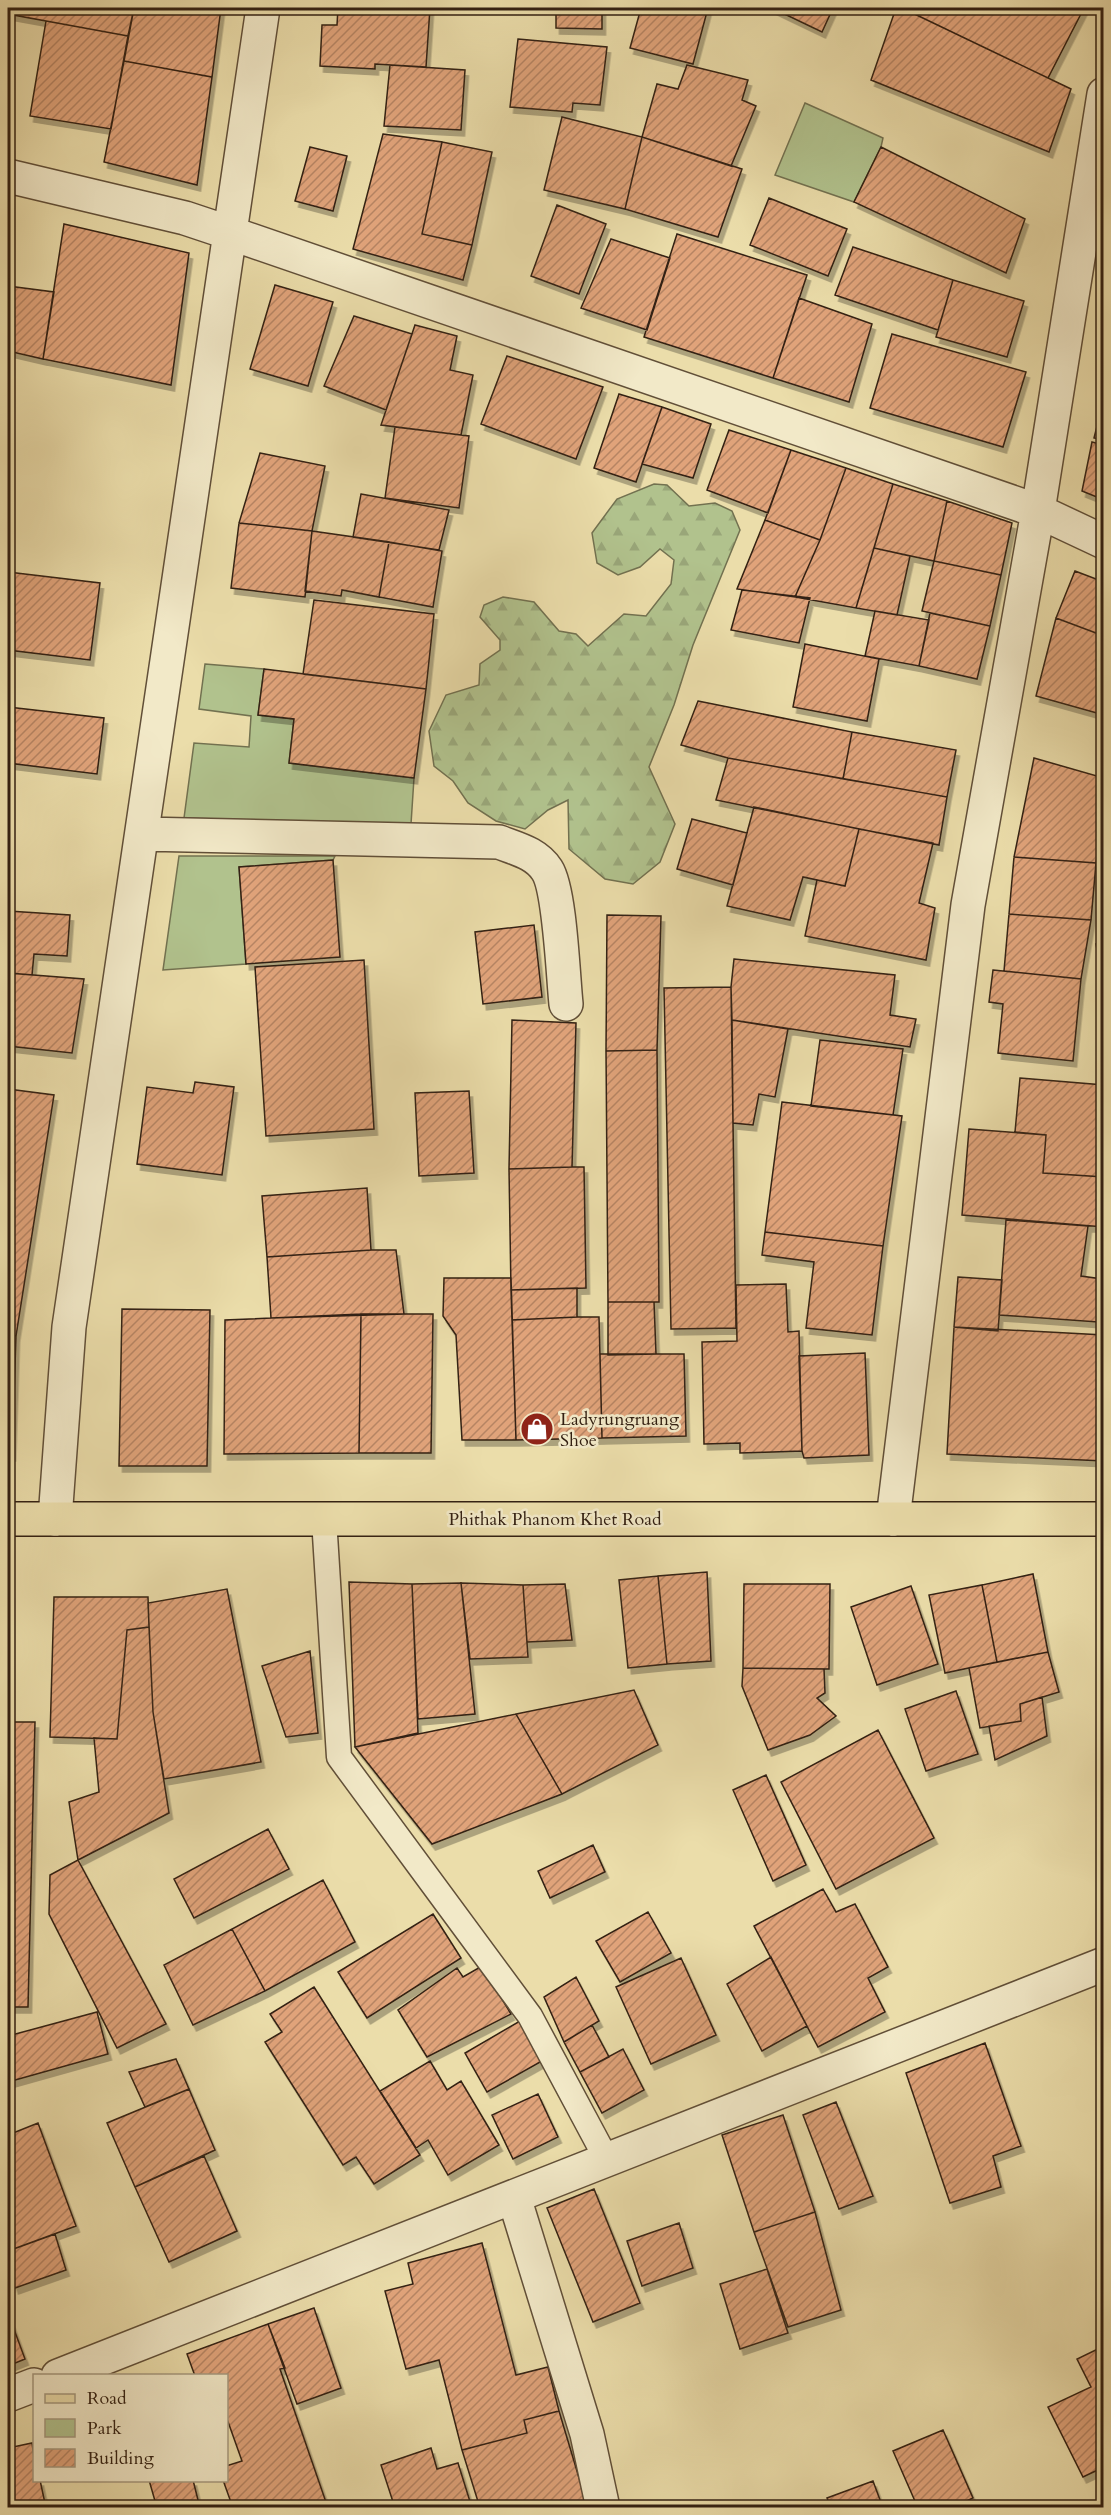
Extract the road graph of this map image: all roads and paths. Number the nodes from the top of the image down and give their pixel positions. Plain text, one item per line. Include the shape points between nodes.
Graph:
1 (263, 8) edge
2 (1104, 94) edge
3 (8, 176) edge
4 (230, 233) junction
5 (1038, 511) junction
6 (1104, 542) edge
7 (143, 834) junction
8 (566, 1004) dead end
9 (8, 1519) edge
10 (55, 1519) junction
11 (324, 1519) junction
12 (892, 1519) junction
13 (1104, 1519) edge
14 (1104, 1964) edge
15 (607, 2160) junction
16 (514, 2197) junction
17 (63, 2374) edge
18 (33, 2385) edge
19 (8, 2395) edge
20 (603, 2508) edge

1 - 4 street
2 - 5 street
3 - 4 street via 185,218
4 - 5 street
4 - 7 street
5 - 6 street
5 - 12 street via 968,905
7 - 8 street via 500,842 532,854 548,870 555,896
7 - 10 street via 69,1327
9 - 10 main road, Phithak Phanom Khet Road
10 - 11 main road, Phithak Phanom Khet Road
11 - 12 main road, Phithak Phanom Khet Road
11 - 15 lane via 339,1757 530,2016
12 - 13 main road, Phithak Phanom Khet Road
14 - 15 street
15 - 16 street
16 - 17 street
16 - 20 street via 587,2434
18 - 19 street

